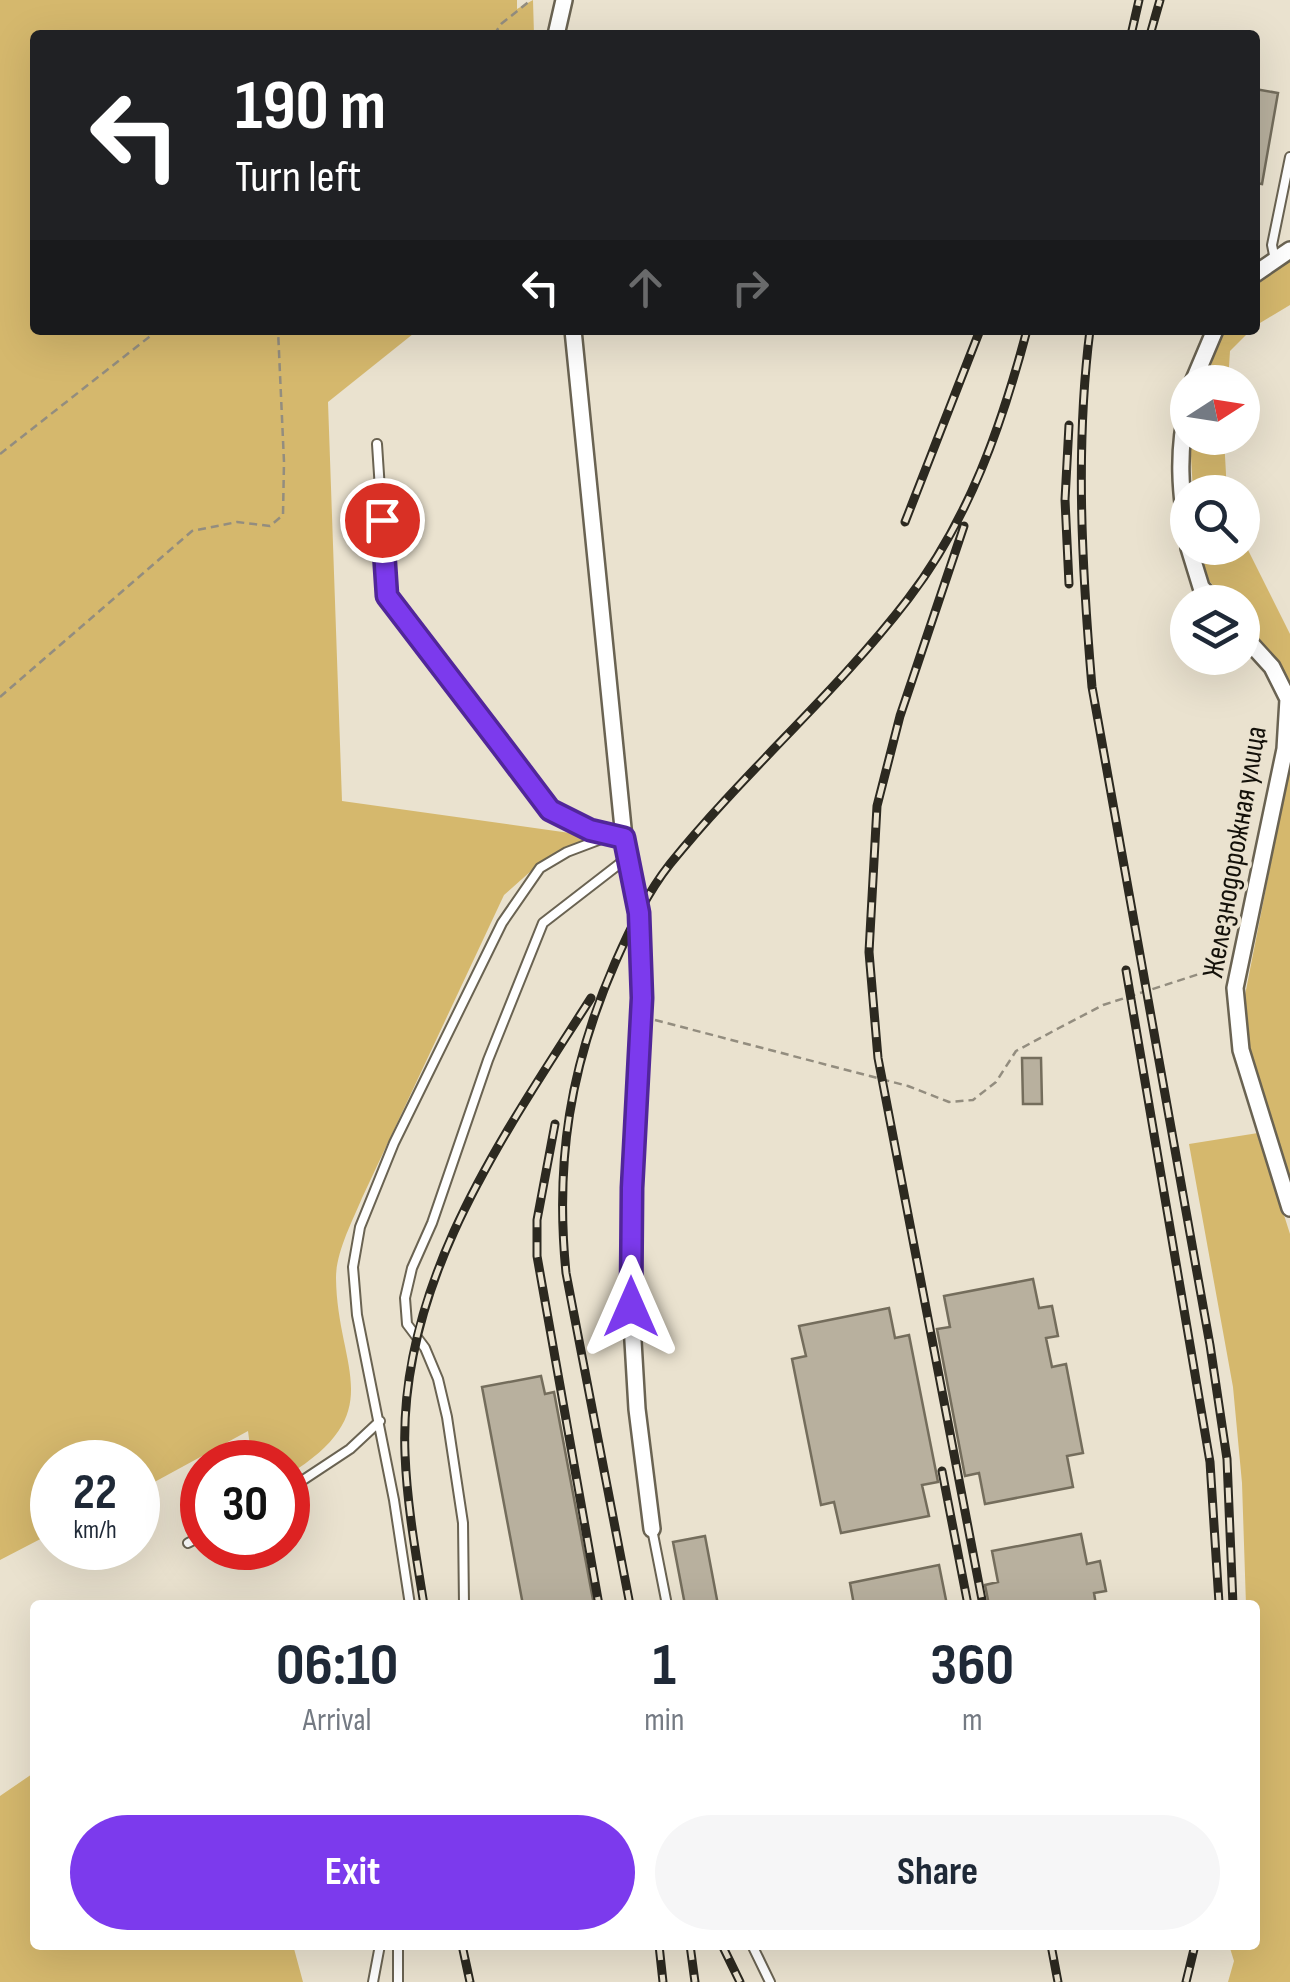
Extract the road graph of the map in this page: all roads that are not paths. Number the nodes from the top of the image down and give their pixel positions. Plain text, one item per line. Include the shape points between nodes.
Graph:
1 (564, 0) edge
2 (557, 30) edge
3 (1290, 157) edge
4 (1290, 250) edge
5 (1274, 260) junction
6 (1260, 270) edge
7 (573, 335) edge
8 (1213, 335) edge
9 (1200, 365) edge
10 (378, 444) dead end
11 (1260, 654) edge
12 (618, 836) junction
13 (627, 858) junction
14 (1290, 1208) edge
15 (380, 1421) junction
16 (310, 1476) edge
17 (652, 1529) joint
18 (409, 1600) edge
19 (464, 1600) edge
20 (666, 1600) edge
21 (379, 1950) edge
22 (398, 1950) edge
23 (754, 1950) edge
24 (372, 1982) edge
25 (398, 1982) edge
26 (770, 1982) edge

1 - 2 street
3 - 5 lane
4 - 5 street
5 - 6 street
7 - 12 street
8 - 9 street
10 - 12 lane via 387,596 550,810
11 - 14 street, Железнодорожная улица via 1288,699 1284,749 1235,988 1241,1050
12 - 13 street
12 - 15 lane via 540,868 510,910 360,1227 353,1266 357,1315
13 - 17 street via 639,913 641,1016 631,1307
13 - 19 lane via 543,922 405,1298 407,1324 438,1378 447,1417 464,1523
15 - 16 lane
15 - 18 lane
17 - 20 lane
21 - 24 lane
22 - 25 lane
23 - 26 lane

